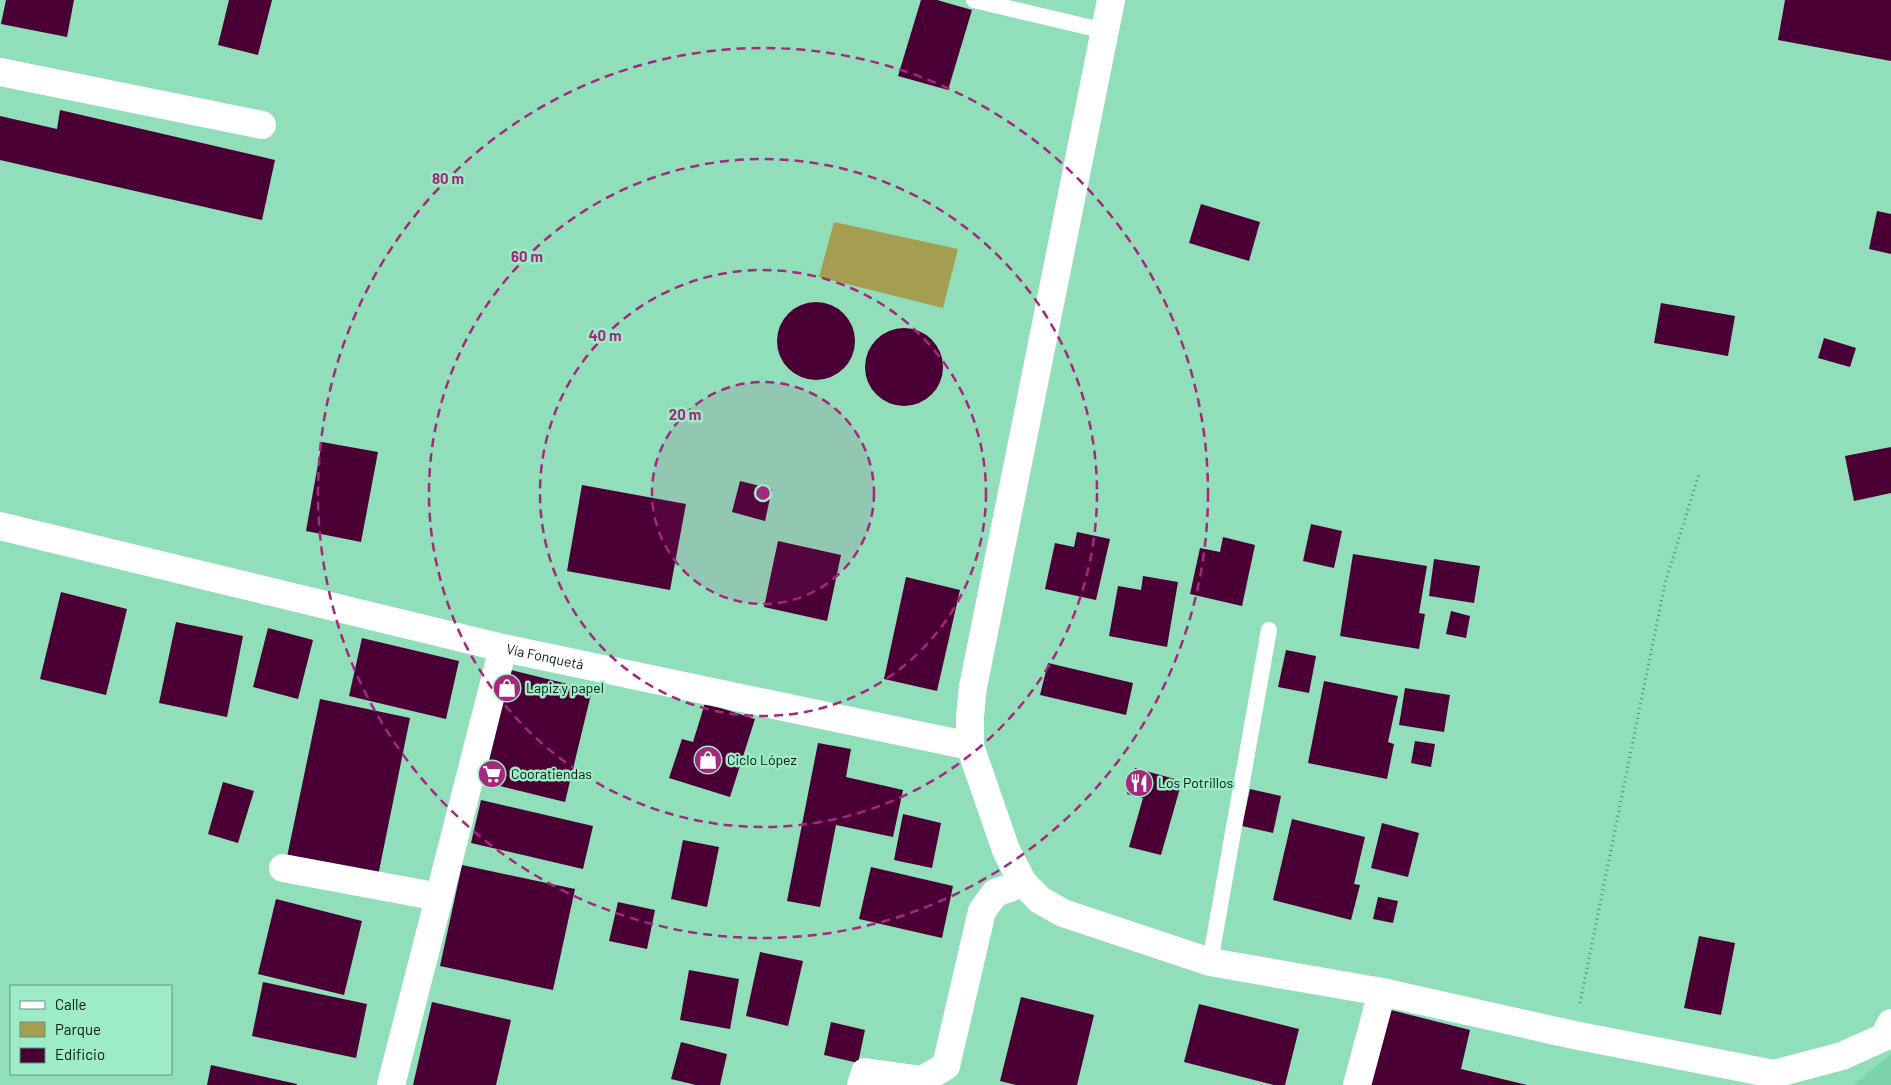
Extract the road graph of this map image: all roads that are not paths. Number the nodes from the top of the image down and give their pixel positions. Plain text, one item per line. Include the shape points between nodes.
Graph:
1 (974, 0) edge
2 (1111, 0) edge
3 (1104, 31) junction
4 (0, 72) edge
5 (262, 125) dead end
6 (0, 526) edge
7 (1269, 630) dead end
8 (503, 648) junction
9 (970, 746) junction
10 (283, 868) dead end
11 (1023, 883) junction
12 (439, 897) junction
13 (1210, 962) junction
14 (1382, 992) junction
15 (1891, 1024) edge
16 (1772, 1080) edge
17 (391, 1085) edge
18 (861, 1085) edge
19 (1357, 1085) edge

1 - 3 lane
2 - 3 street
3 - 9 street via 973,687
4 - 5 street
6 - 8 street
7 - 13 lane
8 - 9 street, Vía Fonquetá
8 - 12 street, Vía Fonquetá
9 - 11 street via 1003,841
10 - 12 street
11 - 13 street via 1040,900 1063,913
11 - 18 street via 996,893 982,910 946,1066 922,1080 866,1072
12 - 17 street, Vía Fonquetá
13 - 14 street
14 - 16 street
14 - 19 street
15 - 16 street via 1884,1037 1842,1056

